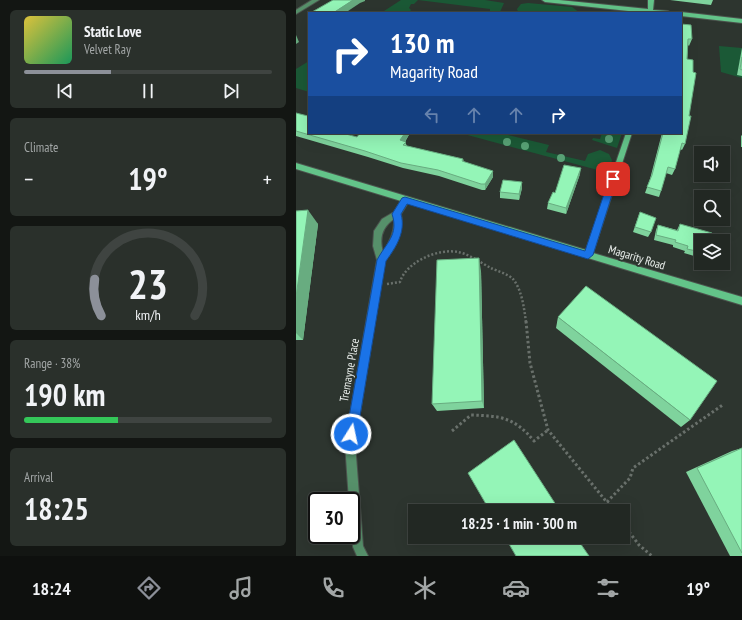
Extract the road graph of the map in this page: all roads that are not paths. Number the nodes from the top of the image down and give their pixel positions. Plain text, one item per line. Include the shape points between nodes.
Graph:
1 (316, 0) edge
2 (545, 0) edge
3 (651, 0) edge
4 (296, 12) edge
5 (650, 12) edge
6 (682, 14) edge
7 (742, 21) edge
8 (629, 134) edge
9 (296, 166) edge
10 (405, 200) junction
11 (397, 214) junction
12 (588, 255) junction
13 (381, 260) junction
14 (742, 301) edge
15 (362, 556) edge

1 - 4 street
2 - 5 street
3 - 5 street
6 - 7 street
8 - 12 street
9 - 10 street, Magarity Road
10 - 11 street, Tremayne Place
10 - 12 street, Magarity Road
11 - 13 street, Tremayne Place via 400,225 392,246
11 - 13 street, Tremayne Place via 385,221 378,231 377,246
12 - 14 street, Magarity Road
13 - 15 street, Tremayne Place via 350,443 358,547

